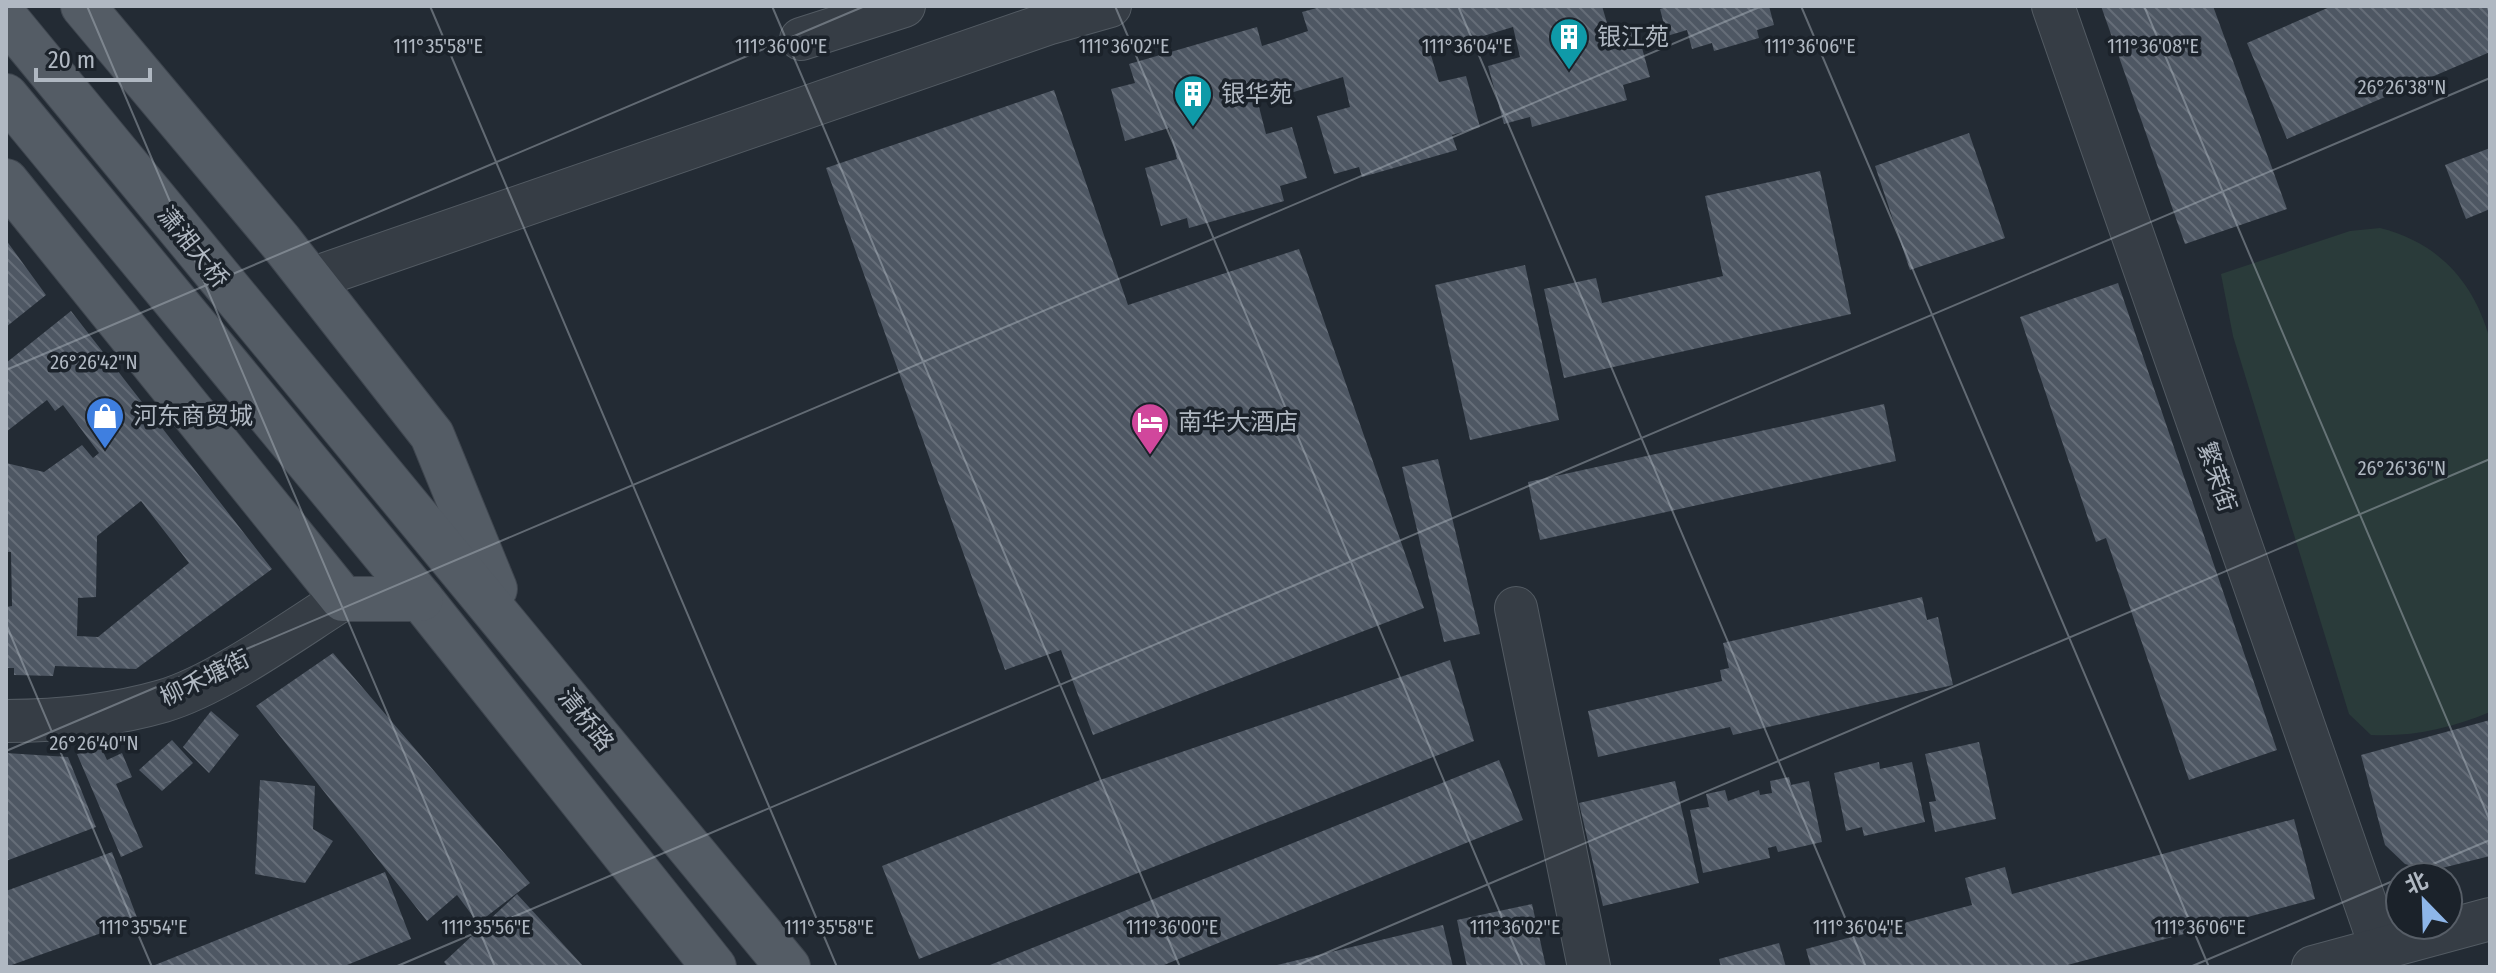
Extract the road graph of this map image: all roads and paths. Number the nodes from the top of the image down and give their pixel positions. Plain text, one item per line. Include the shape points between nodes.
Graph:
1 (83, 6) edge
2 (904, 6) edge
3 (1110, 6) edge
4 (2053, 6) edge
5 (6, 18) edge
6 (801, 39) dead end
7 (6, 96) edge
8 (6, 181) edge
9 (311, 279) junction
10 (381, 475) joint
11 (343, 599) junction
12 (421, 599) junction
13 (1516, 608) dead end
14 (510, 625) junction
15 (6, 721) edge
16 (2490, 919) edge
17 (2381, 948) junction
18 (714, 967) edge
19 (788, 967) edge
20 (1589, 967) edge
21 (2313, 967) edge

1 - 9 main road
2 - 6 street
3 - 9 street
4 - 17 street, 繁荣街
5 - 10 main road, 潇湘大桥
7 - 12 main road, 潇湘大桥
8 - 11 main road
9 - 14 main road via 432,435
10 - 14 main road, 清桥路
11 - 12 main road
11 - 15 street, 柳禾塘街 via 237,665 165,700 71,721
12 - 18 main road
13 - 20 street
14 - 19 main road, 清桥路
16 - 17 street
17 - 21 street

